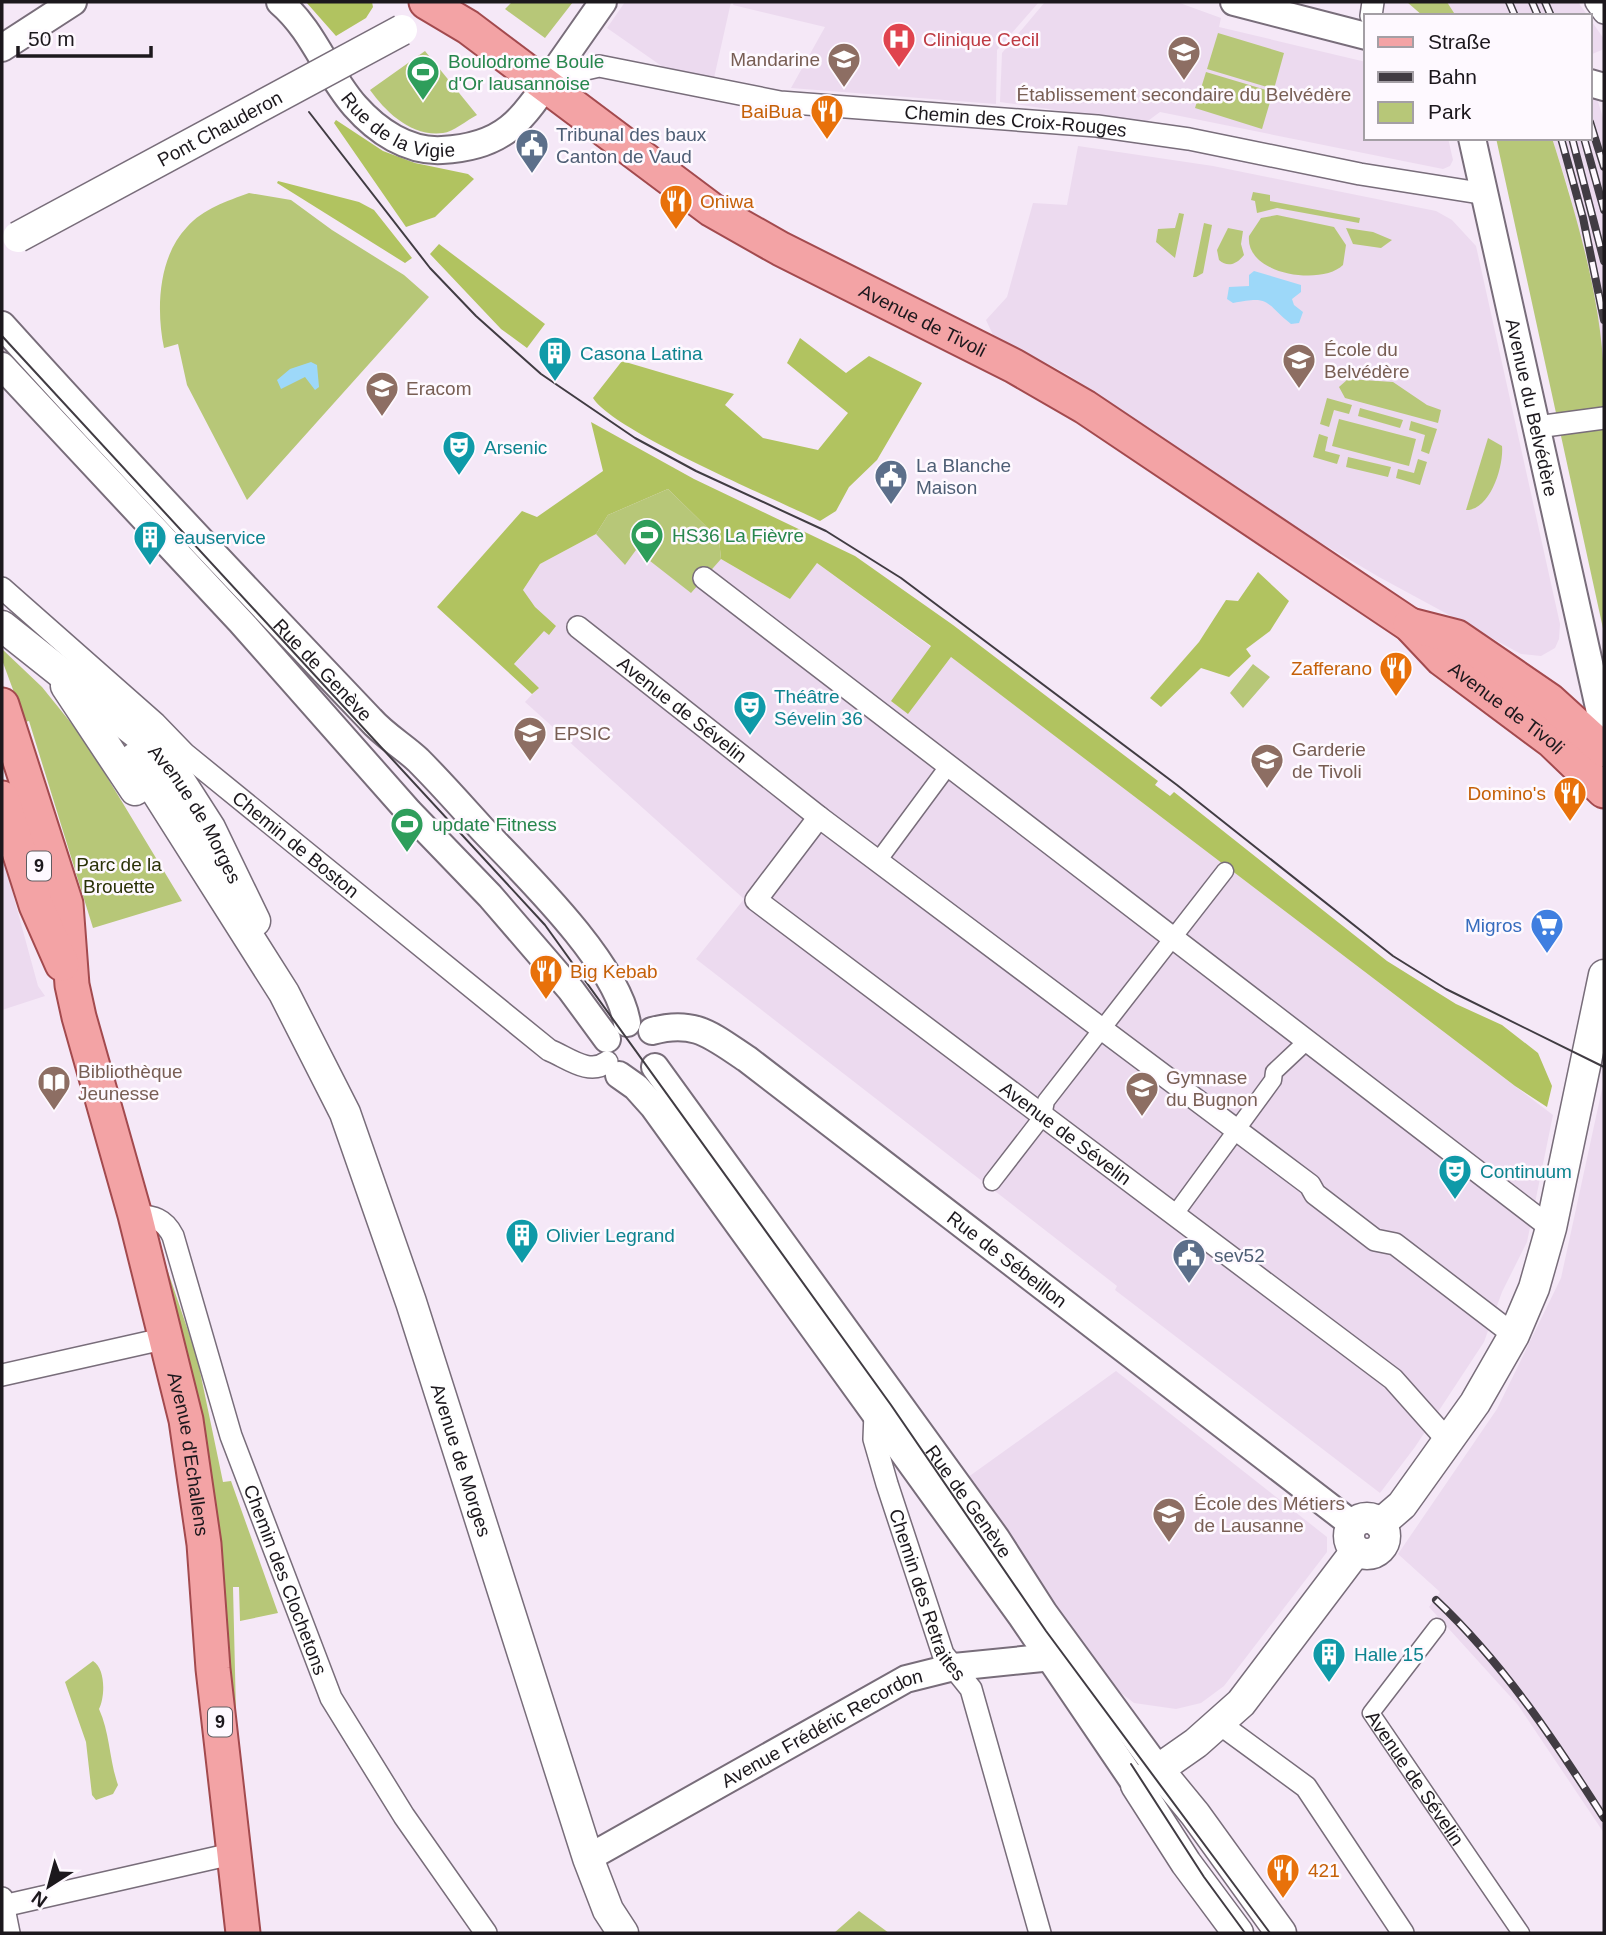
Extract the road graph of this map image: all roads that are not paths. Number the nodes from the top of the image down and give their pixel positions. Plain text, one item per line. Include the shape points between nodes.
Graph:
1 (73, 2) edge
2 (280, 2) edge
3 (603, 2) edge
4 (1234, 2) edge
5 (1596, 2) edge
6 (438, 4) edge
7 (1604, 13) edge
8 (1364, 35) edge
9 (2, 48) edge
10 (546, 86) junction
11 (1472, 140) edge
12 (1486, 194) junction
13 (2, 246) edge
14 (2, 325) edge
15 (2, 366) edge
16 (1604, 418) edge
17 (1546, 426) junction
18 (704, 578) dead end
19 (2, 588) edge
20 (2, 625) edge
21 (1410, 625) junction
22 (578, 627) dead end
23 (1590, 676) junction
24 (1549, 700) junction
25 (2, 705) edge
26 (1604, 730) edge
27 (2, 748) edge
28 (1604, 750) edge
29 (132, 752) junction
30 (949, 765) junction
31 (1604, 791) edge
32 (2, 798) edge
33 (819, 817) junction
34 (878, 861) junction
35 (1225, 871) dead end
36 (1175, 938) junction
37 (1604, 975) edge
38 (72, 985) junction
39 (284, 993) junction
40 (1105, 1030) junction
41 (652, 1031) junction
42 (1308, 1040) junction
43 (615, 1050) junction
44 (655, 1067) junction
45 (1043, 1116) junction
46 (1237, 1130) junction
47 (992, 1182) dead end
48 (1175, 1214) junction
49 (135, 1215) junction
50 (1551, 1228) junction
51 (1514, 1335) junction
52 (167, 1338) junction
53 (2, 1375) edge
54 (875, 1413) junction
55 (1449, 1442) junction
56 (1363, 1533) junction
57 (1437, 1627) dead end
58 (1074, 1654) junction
59 (1047, 1659) junction
60 (954, 1667) junction
61 (1220, 1724) junction
62 (1147, 1777) junction
63 (236, 1853) junction
64 (588, 1858) junction
65 (3, 1902) edge
66 (610, 1926) edge
67 (9, 1933) edge
68 (243, 1933) edge
69 (486, 1933) edge
70 (1040, 1933) edge
71 (1238, 1933) edge
72 (1281, 1933) edge
73 (1403, 1933) edge
74 (1521, 1933) edge

1 - 9 street
2 - 10 street, Rue de la Vigie via 310,34 356,107 387,135 407,144 432,150 484,144 520,121
3 - 10 street, Rue de la Vigie
4 - 8 street
5 - 7 street
6 - 10 main road, Avenue de Tivoli
6 - 13 main road, Pont Chauderon, bridge via 402,30
10 - 12 street, Chemin des Croix-Rouges via 599,66 780,102 1097,126 1189,139
10 - 21 main road, Avenue de Tivoli via 730,221 1085,407
11 - 12 street, Avenue du Belvédère
12 - 17 street, Avenue du Belvédère
14 - 43 street, Rue de Genève via 374,724 417,759 514,862 596,961 625,1007
15 - 43 street, Rue de Genève via 490,896 571,990
16 - 17 street
17 - 23 street, Avenue du Belvédère
18 - 30 street
19 - 43 street, Chemin de Boston via 185,754 549,1050 591,1069 599,1068
20 - 29 main road, Avenue de Morges via 97,700
21 - 24 main road, Avenue de Tivoli via 1457,637
21 - 31 main road, Avenue de Tivoli via 1442,659 1552,741
22 - 33 street, Avenue de Sévelin
23 - 24 street via 1575,691
23 - 26 street, Avenue du Belvédère
24 - 28 main road, Avenue de Tivoli
25 - 38 main road, Avenue d'Echallens / 9 via 66,904
27 - 38 main road, 9
29 - 39 main road, Avenue de Morges via 207,906
29 - 39 main road, Avenue de Morges via 176,775 210,828 238,880
30 - 34 street
30 - 36 street
32 - 38 main road, Avenue d'Echallens / 9 via 36,905
33 - 34 street, Avenue de Sévelin
33 - 45 street, Avenue de Sévelin via 756,900
34 - 40 street, Avenue de Sévelin
35 - 36 street
36 - 40 street
36 - 42 street
37 - 50 main road
38 - 49 main road, Avenue d'Echallens / 9
39 - 64 main road, Avenue de Morges via 329,1079 368,1178
40 - 45 street via 1046,1101
40 - 46 street, Avenue de Sévelin
41 - 43 street via 636,1023
41 - 44 street via 660,1049
41 - 56 street, Rue de Sébeillon via 677,1024 712,1035 747,1059
42 - 46 street via 1274,1072
42 - 50 street
43 - 44 street via 643,1077
43 - 54 street, Rue de Genève via 636,1087
44 - 58 street, Rue de Genève via 996,1538
45 - 47 street
45 - 48 street, Avenue de Sévelin
46 - 48 street
46 - 51 street, Avenue de Sévelin via 1375,1240 1395,1244
48 - 55 street, Avenue de Sévelin via 1393,1379
49 - 52 main road, Avenue d'Echallens / 9
49 - 69 street, Chemin des Clochetons via 166,1223 173,1236 231,1436 331,1698 404,1816
50 - 51 main road via 1534,1288
51 - 55 main road
52 - 53 street
52 - 63 main road, Avenue d'Echallens / 9 via 200,1510 213,1668
54 - 59 street, Rue de Genève via 1022,1617
54 - 60 street, Chemin des Retraites via 874,1439 887,1484 943,1654
55 - 56 main road via 1402,1505
56 - 61 main road via 1241,1703
57 - 74 street, Avenue de Sévelin via 1371,1713
58 - 59 street, Avenue Frédéric Recordon
58 - 62 street, Rue de Genève
59 - 60 street, Avenue Frédéric Recordon
59 - 62 street, Rue de Genève
60 - 64 street, Avenue Frédéric Recordon via 906,1679
60 - 70 street, Chemin des Retraites via 971,1689
61 - 62 main road
61 - 73 street via 1306,1787
62 - 71 main road, Rue de Genève via 1186,1863
62 - 72 main road, Rue de Genève via 1215,1842
63 - 65 street
63 - 68 main road, Avenue d'Echallens / 9
64 - 66 main road, Avenue de Morges
65 - 67 street

